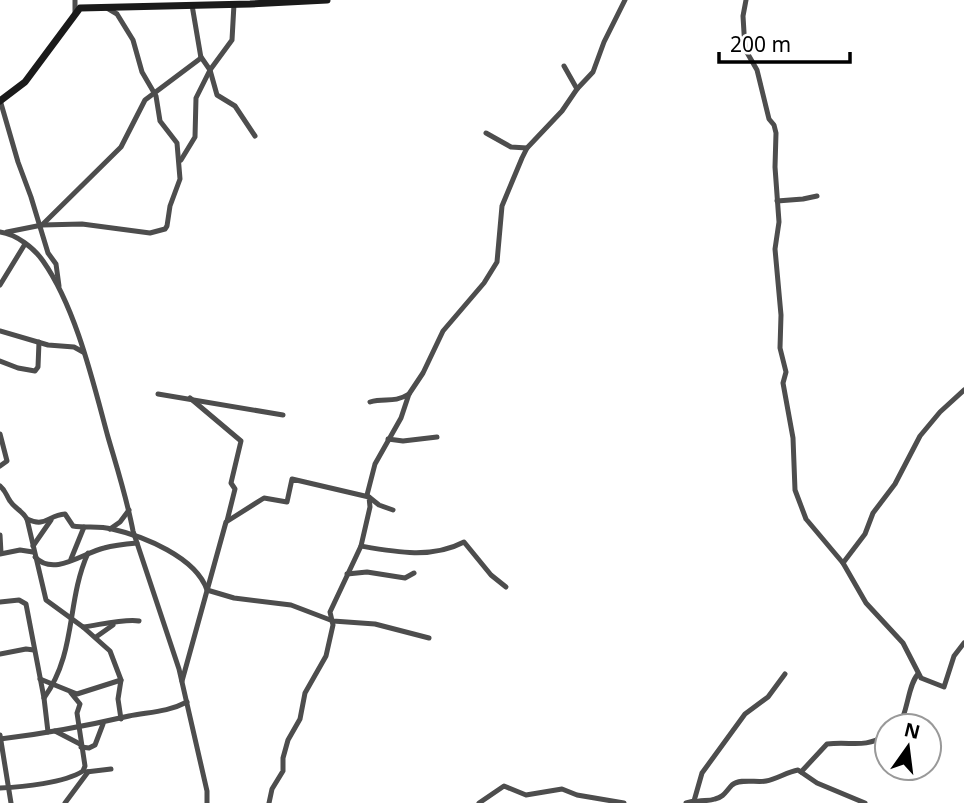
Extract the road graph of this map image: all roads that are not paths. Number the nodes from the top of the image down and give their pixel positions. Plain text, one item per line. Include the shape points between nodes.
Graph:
1 (75, 0) edge
2 (327, 0) edge
3 (625, 0) edge
4 (746, 0) edge
5 (208, 2) edge
6 (251, 2) edge
7 (135, 3) edge
8 (234, 4) junction
9 (192, 5) junction
10 (104, 6) junction
11 (75, 12) junction
12 (201, 57) junction
13 (564, 66) dead end
14 (210, 70) junction
15 (577, 89) junction
16 (154, 92) junction
17 (0, 101) edge
18 (486, 133) dead end
19 (255, 136) dead end
20 (527, 148) junction
21 (180, 162) junction
22 (817, 196) dead end
23 (777, 201) junction
24 (41, 226) junction
25 (2, 232) edge
26 (25, 244) junction
27 (46, 245) junction
28 (45, 263) junction
29 (0, 285) edge
30 (60, 290) junction
31 (0, 331) edge
32 (39, 342) junction
33 (83, 352) junction
34 (0, 361) edge
35 (964, 390) edge
36 (158, 394) dead end
37 (409, 394) junction
38 (190, 398) junction
39 (370, 402) dead end
40 (283, 415) dead end
41 (0, 434) edge
42 (437, 437) dead end
43 (388, 439) junction
44 (3, 454) edge
45 (0, 466) edge
46 (0, 486) edge
47 (368, 496) junction
48 (129, 510) junction
49 (393, 510) dead end
50 (27, 519) junction
51 (51, 520) junction
52 (226, 522) junction
53 (38, 523) junction
54 (84, 527) junction
55 (29, 529) junction
56 (110, 529) junction
57 (0, 535) edge
58 (136, 540) junction
59 (361, 546) junction
60 (33, 550) junction
61 (0, 553) edge
62 (88, 553) junction
63 (71, 560) junction
64 (843, 563) junction
65 (414, 573) dead end
66 (347, 574) junction
67 (506, 587) dead end
68 (207, 590) junction
69 (0, 602) edge
70 (72, 618) junction
71 (139, 621) dead end
72 (332, 621) junction
73 (114, 624) junction
74 (83, 627) junction
75 (96, 637) junction
76 (429, 638) dead end
77 (33, 643) junction
78 (964, 643) edge
79 (26, 649) junction
80 (34, 650) junction
81 (0, 654) edge
82 (785, 674) dead end
83 (918, 674) junction
84 (40, 678) junction
85 (121, 680) junction
86 (182, 681) junction
87 (54, 684) junction
88 (71, 692) junction
89 (44, 698) junction
90 (187, 702) junction
91 (906, 712) edge
92 (121, 719) junction
93 (103, 724) junction
94 (76, 728) junction
95 (55, 731) junction
96 (48, 732) junction
97 (0, 738) edge
98 (873, 741) edge
99 (80, 743) junction
100 (111, 769) dead end
101 (86, 772) junction
102 (801, 772) junction
103 (9, 787) junction
104 (0, 788) edge
105 (577, 795) junction
106 (9, 801) edge
107 (694, 802) edge
108 (65, 803) edge
109 (207, 803) edge
110 (269, 803) edge
111 (479, 803) edge
112 (576, 803) edge
113 (624, 803) edge
114 (687, 803) edge
115 (865, 803) edge

1 - 11 street
2 - 6 street
3 - 15 street via 593,72
4 - 23 street via 745,49 757,70 776,134
5 - 8 street
5 - 9 street
6 - 8 street
7 - 9 street
7 - 10 street
8 - 14 street via 231,43
9 - 12 street
10 - 11 street
10 - 16 street via 117,14 129,33
11 - 17 street via 24,82
12 - 14 street
12 - 16 street
13 - 15 street
14 - 19 street via 219,98 235,106
14 - 21 street via 194,103 195,136
15 - 20 street
16 - 21 street via 158,116 176,140
16 - 24 street via 141,105 121,147
17 - 24 street
18 - 20 street via 511,147
20 - 37 street via 502,206 497,262 455,313
21 - 24 street via 180,179 165,229 150,233 82,224
22 - 23 street
23 - 64 street via 780,348 793,438 795,491 802,513
24 - 25 street
24 - 27 street
25 - 26 street
26 - 28 street
26 - 29 street
27 - 28 street
27 - 30 street
28 - 30 street
30 - 33 street
31 - 32 street
32 - 33 street
32 - 34 street via 35,371
33 - 48 street
35 - 64 street via 920,436 895,484
36 - 38 street
37 - 39 street via 391,402
37 - 43 street
38 - 40 street
38 - 52 street via 241,441
41 - 44 street
42 - 43 street
43 - 47 street via 374,464
44 - 45 street via 7,462
46 - 50 street
47 - 49 street
47 - 52 street via 292,479 287,502 264,498
47 - 59 street via 370,507
48 - 56 street
48 - 58 street
50 - 53 street
50 - 55 street
51 - 53 street
51 - 54 street via 65,514 70,525
51 - 60 street via 36,537
52 - 68 street
53 - 55 street
54 - 56 street
54 - 63 street
55 - 60 street
56 - 58 street
57 - 61 street
58 - 62 street
58 - 68 street via 169,550 199,572
58 - 86 street
59 - 66 street
59 - 67 street via 412,553 441,551 464,542
60 - 61 street
60 - 63 street via 48,565
60 - 70 street via 46,600
62 - 63 street
62 - 70 street
64 - 83 street via 866,603 903,643
65 - 66 street via 405,578
66 - 72 street via 330,612
68 - 72 street via 291,605
68 - 86 street
69 - 77 street via 26,604
70 - 74 street
70 - 87 street via 68,648
71 - 73 street
72 - 76 street via 376,624
72 - 110 street via 326,656 305,693
73 - 74 street
73 - 75 street
74 - 75 street
75 - 85 street via 110,651
77 - 79 street
77 - 80 street
78 - 83 street via 954,656 944,687
79 - 80 street
79 - 81 street
80 - 84 street
82 - 107 street via 768,697 745,715 702,773
83 - 91 street
84 - 87 street
84 - 89 street
85 - 88 street
85 - 92 street
86 - 90 street
87 - 88 street
87 - 89 street
88 - 94 street via 80,704
89 - 96 street
90 - 92 street
90 - 109 street
92 - 93 street
93 - 94 street
93 - 99 street via 95,746
94 - 95 street
94 - 99 street
95 - 96 street
95 - 99 street
96 - 97 street
97 - 103 street
98 - 102 street via 862,746 827,744
99 - 101 street
100 - 101 street
101 - 103 street
101 - 108 street
102 - 107 street via 790,771 769,781 739,782 716,799
102 - 115 street
103 - 104 street
103 - 106 street
105 - 111 street via 562,789 526,795 504,786
105 - 112 street
105 - 113 street
107 - 114 street

